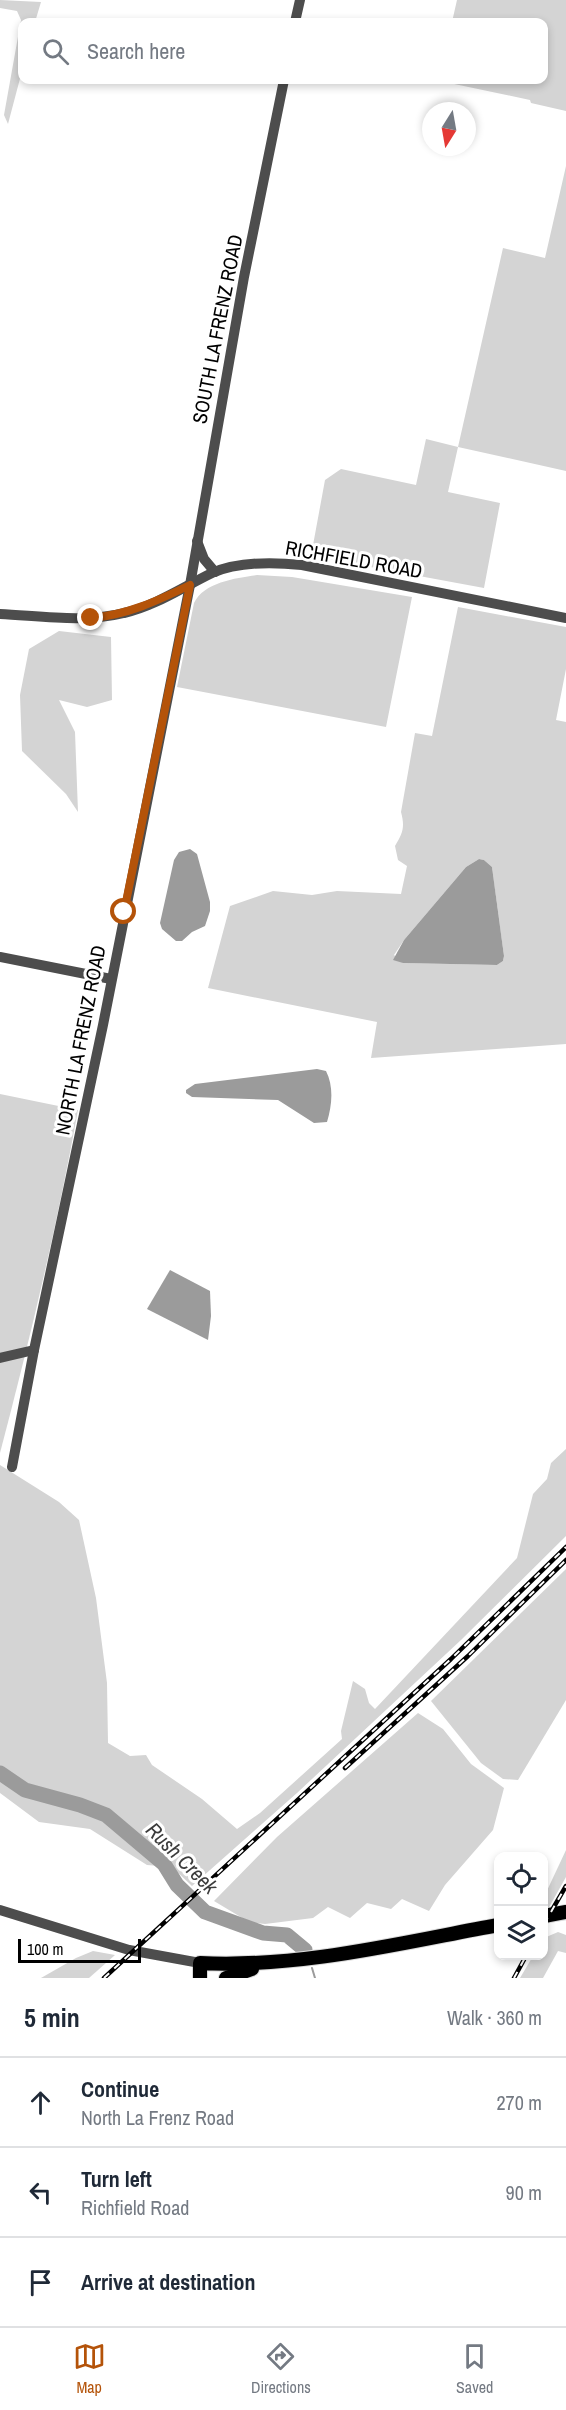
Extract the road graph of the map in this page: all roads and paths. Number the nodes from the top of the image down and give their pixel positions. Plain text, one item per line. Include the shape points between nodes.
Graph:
1 (300, 0) edge
2 (296, 18) edge
3 (283, 84) edge
4 (197, 541) junction
5 (215, 572) junction
6 (190, 585) junction
7 (0, 614) edge
8 (566, 618) edge
9 (0, 957) edge
10 (111, 979) junction
11 (34, 1350) junction
12 (0, 1358) edge
13 (12, 1467) dead end
14 (0, 1910) edge
15 (566, 1912) edge
16 (548, 1915) edge
17 (494, 1925) edge
18 (200, 1963) junction
19 (270, 1964) junction
20 (200, 1978) edge
21 (225, 1978) edge

1 - 2 street
3 - 4 street, SOUTH LA FRENZ ROAD
4 - 5 street
4 - 6 street, SOUTH LA FRENZ ROAD
5 - 6 street, RICHFIELD ROAD
5 - 8 street, RICHFIELD ROAD via 254,564 302,565
6 - 7 street, RICHFIELD ROAD via 142,608 108,617
6 - 10 street, NORTH LA FRENZ ROAD
9 - 10 street
10 - 11 street, NORTH LA FRENZ ROAD
11 - 12 street
11 - 13 street, NORTH LA FRENZ ROAD
14 - 18 street via 129,1950
15 - 16 main road
17 - 19 main road
18 - 19 main road
18 - 20 main road
19 - 21 main road

